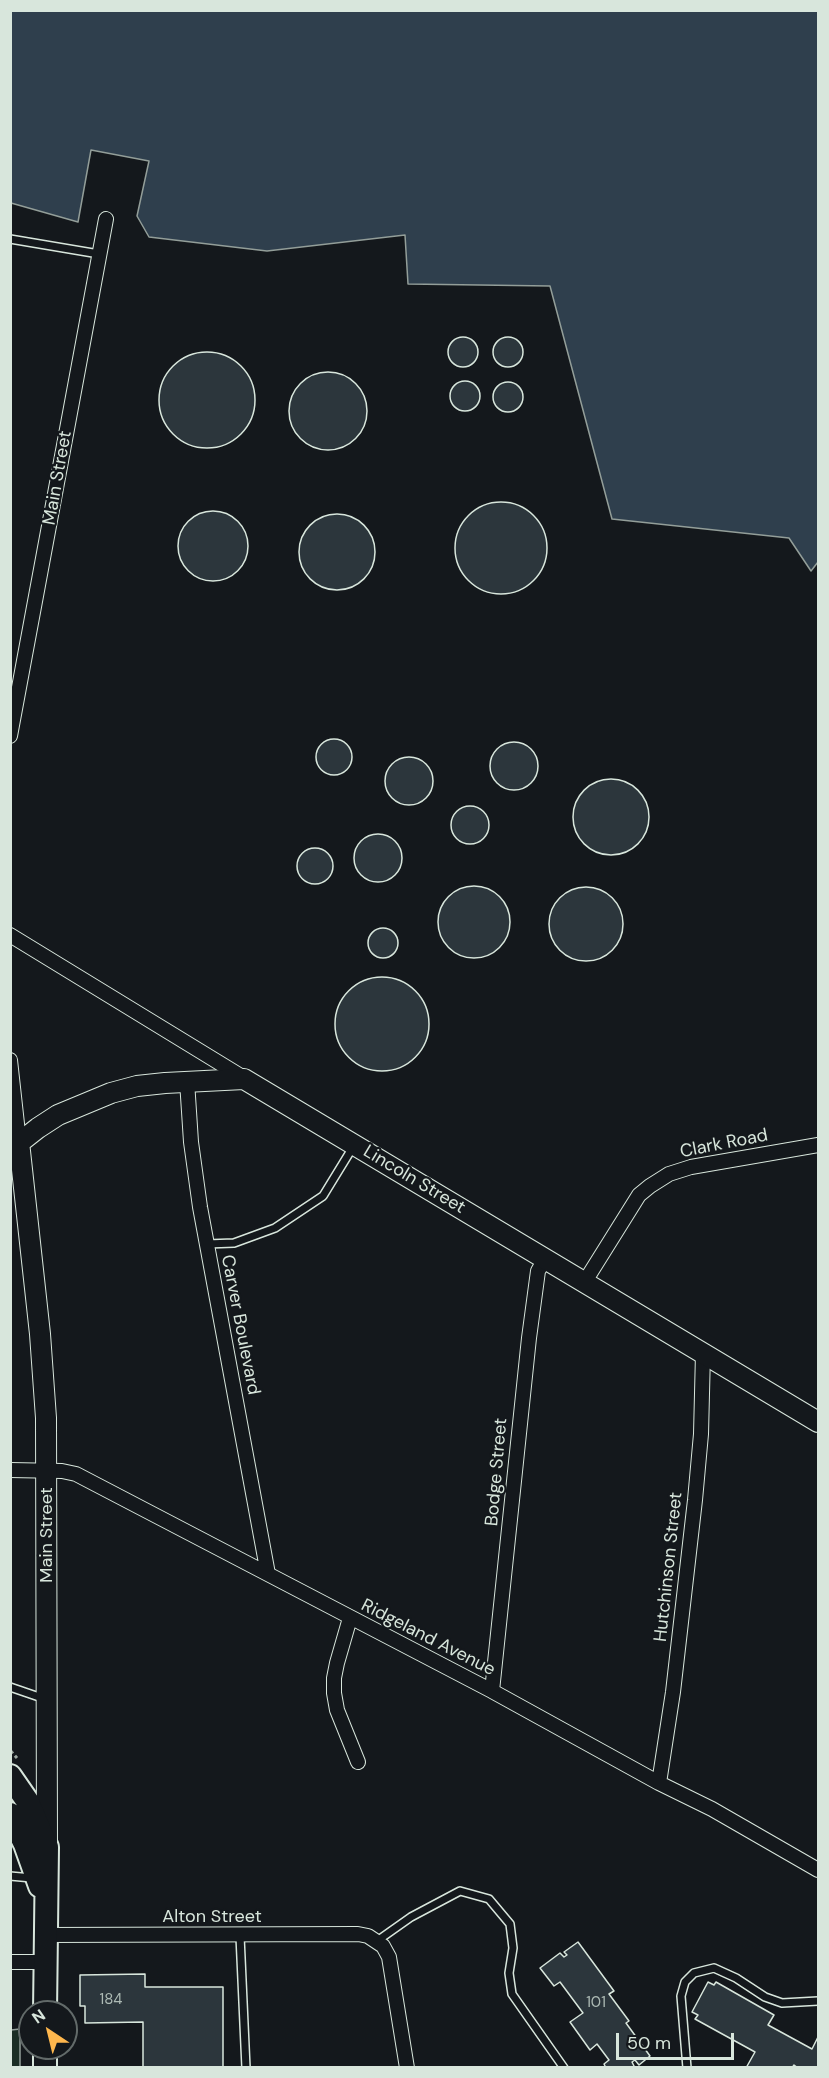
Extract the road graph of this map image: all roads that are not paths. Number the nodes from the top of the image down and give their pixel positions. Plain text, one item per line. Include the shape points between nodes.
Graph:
1 (106, 219) dead end
2 (10, 239) edge
3 (99, 254) junction
4 (13, 711) edge
5 (10, 736) edge
6 (10, 935) edge
7 (10, 1060) edge
8 (244, 1078) junction
9 (187, 1081) junction
10 (354, 1145) junction
11 (819, 1145) edge
12 (15, 1146) edge
13 (207, 1244) junction
14 (545, 1259) junction
15 (584, 1283) junction
16 (703, 1353) junction
17 (819, 1422) edge
18 (10, 1470) edge
19 (47, 1470) junction
20 (268, 1574) junction
21 (350, 1618) junction
22 (10, 1687) edge
23 (492, 1691) junction
24 (47, 1700) junction
25 (358, 1762) dead end
26 (10, 1776) edge
27 (659, 1783) junction
28 (10, 1814) edge
29 (47, 1846) junction
30 (819, 1870) edge
31 (10, 1876) edge
32 (38, 1879) junction
33 (46, 1926) junction
34 (240, 1936) junction
35 (378, 1941) junction
36 (10, 1962) edge
37 (45, 1962) junction
38 (45, 2000) edge
39 (819, 2001) edge
40 (246, 2067) edge
41 (407, 2067) edge
42 (564, 2067) edge
43 (687, 2067) edge

1 - 3 street, Main Street
2 - 3 lane
3 - 4 street, Main Street
4 - 5 street, Main Street
6 - 8 street, Lincoln Street
7 - 12 street, Main Street
8 - 9 main road
8 - 10 main road, Lincoln Street
9 - 12 main road via 111,1093 58,1116
9 - 13 street, Carver Boulevard via 191,1142
10 - 13 lane via 323,1196 275,1228 234,1243
10 - 14 main road, Lincoln Street
11 - 15 street, Clark Road via 669,1174 639,1195
12 - 19 main road, Main Street via 43,1376
13 - 20 street, Carver Boulevard
14 - 15 main road, Lincoln Street
14 - 23 street, Bodge Street via 538,1271 529,1338
15 - 16 main road, Lincoln Street
16 - 17 main road, Lincoln Street
16 - 27 street, Hutchinson Street via 695,1500
18 - 19 street, Ridgeland Avenue
19 - 20 street, Ridgeland Avenue via 76,1474
19 - 24 main road, Main Street
20 - 21 street, Ridgeland Avenue
21 - 23 street, Ridgeland Avenue
21 - 25 street via 337,1663 334,1693
22 - 24 lane
23 - 27 street, Ridgeland Avenue
24 - 29 main road, Main Street
26 - 29 main road via 28,1802
27 - 30 street, Ridgeland Avenue
28 - 32 main road
29 - 33 main road, Main Street
31 - 32 lane
32 - 33 main road
33 - 34 street, Alton Street
33 - 37 main road, Main Street
34 - 35 street, Alton Street via 358,1934
34 - 40 lane
35 - 41 street via 389,1957
35 - 42 lane via 411,1917 460,1891 489,1899 510,1924 512,1994
36 - 37 street
37 - 38 main road, Main Street
39 - 43 lane via 782,2003 714,1968 694,1973 685,1982 681,1996

